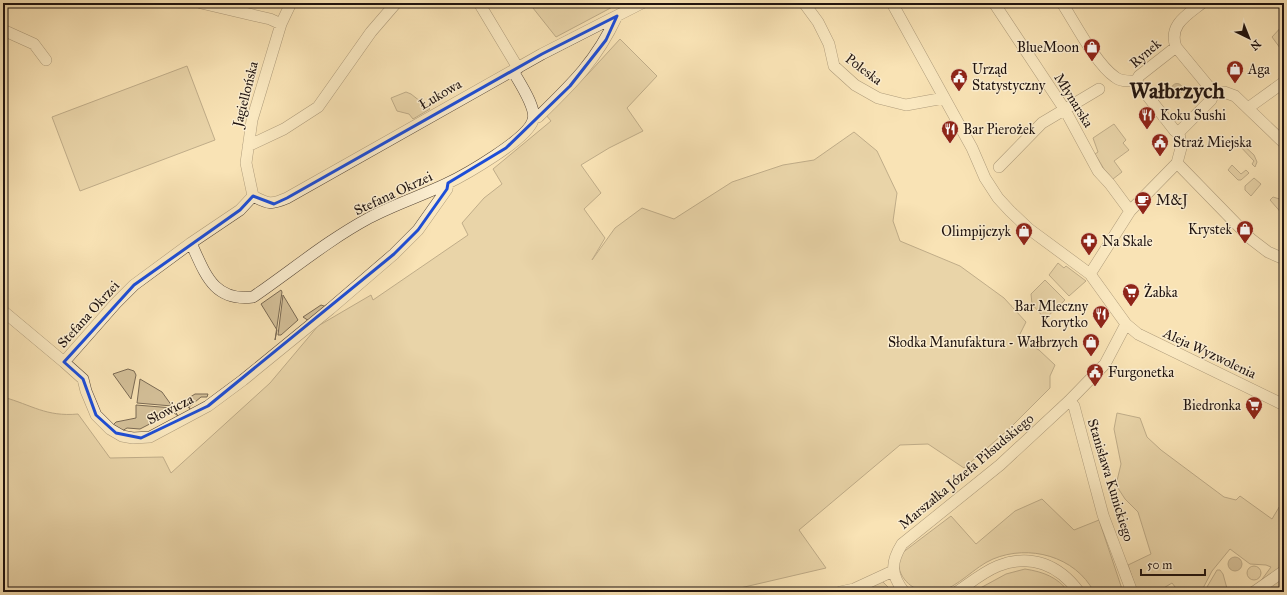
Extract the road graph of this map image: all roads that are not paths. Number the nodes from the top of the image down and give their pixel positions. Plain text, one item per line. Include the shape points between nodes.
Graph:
1 (201, 3) edge
2 (291, 3) edge
3 (396, 3) edge
4 (479, 3) edge
5 (642, 3) edge
6 (804, 3) edge
7 (892, 3) edge
8 (994, 3) edge
9 (1062, 3) edge
10 (1202, 3) edge
11 (617, 16) junction
12 (281, 24) junction
13 (3, 30) edge
14 (1176, 47) junction
15 (46, 60) dead end
16 (515, 69) junction
17 (1136, 81) junction
18 (1284, 82) edge
19 (1099, 89) dead end
20 (1214, 93) junction
21 (944, 98) junction
22 (1248, 108) junction
23 (1065, 110) junction
24 (534, 118) junction
25 (1179, 132) junction
26 (1284, 143) edge
27 (248, 146) junction
28 (1177, 163) junction
29 (999, 167) dead end
30 (448, 183) junction
31 (253, 196) junction
32 (1130, 211) junction
33 (191, 243) junction
34 (1284, 259) edge
35 (1090, 274) junction
36 (3, 311) edge
37 (1126, 324) junction
38 (64, 362) junction
39 (1069, 401) junction
40 (1284, 405) edge
41 (208, 406) joint
42 (893, 571) junction
43 (1284, 571) edge
44 (840, 592) edge
45 (904, 592) edge
46 (957, 592) edge
47 (1079, 592) edge
48 (1132, 592) edge
49 (1254, 592) edge

1 - 12 street via 270,19
2 - 12 street, Jagiellońska
3 - 27 street via 371,32 318,107 284,129
4 - 16 street
5 - 11 street, Łukowa
6 - 21 street, Poleska via 818,22 829,44 834,66 855,84 878,98 906,105
7 - 21 street, Aleja Wyzwolenia
8 - 23 street, Młynarska
9 - 17 street via 1093,52 1114,77 1123,81
10 - 14 street via 1177,23 1173,34
11 - 16 street, Łukowa
11 - 24 street via 606,40 585,70 538,117
12 - 27 street, Jagiellońska via 252,120
13 - 15 street via 34,44
14 - 17 street, Rynek via 1138,76
14 - 20 street, Rynek
16 - 24 street via 532,107
16 - 31 street, Łukowa via 287,198 274,204
17 - 25 street, Rynek via 1175,131
18 - 22 street
19 - 23 street
20 - 22 street via 1229,94
20 - 25 street via 1211,100
21 - 35 street, Aleja Wyzwolenia via 998,198 1029,228
22 - 26 street
23 - 29 street via 1033,131
23 - 32 street, Młynarska via 1098,171
24 - 30 street via 524,134 506,148
25 - 28 street via 1180,148
27 - 31 street, Jagiellońska via 246,164
28 - 32 street
28 - 34 street via 1251,239 1268,252
30 - 33 street, Stefana Okrzei via 368,218 253,297 228,295 215,289
30 - 41 street, Stefana Okrzei via 447,190 418,230 394,254 243,380
31 - 33 street, Stefana Okrzei via 240,210
32 - 35 street
33 - 38 street, Stefana Okrzei via 134,285
35 - 37 street, Aleja Wyzwolenia
36 - 38 street
37 - 39 street, Marszałka Józefa Piłsudskiego via 1105,364
37 - 40 street, Aleja Wyzwolenia via 1138,334 1164,348
38 - 41 street, Słowicza via 83,379 96,415 116,433 133,438 150,437
39 - 42 street, Marszałka Józefa Piłsudskiego via 1000,465 908,538 896,552
39 - 48 street, Stanisława Kunickiego via 1074,406 1103,515
42 - 44 street via 854,589
42 - 45 street via 896,582
43 - 49 street
46 - 47 street via 998,566 1026,561 1044,564 1061,572

